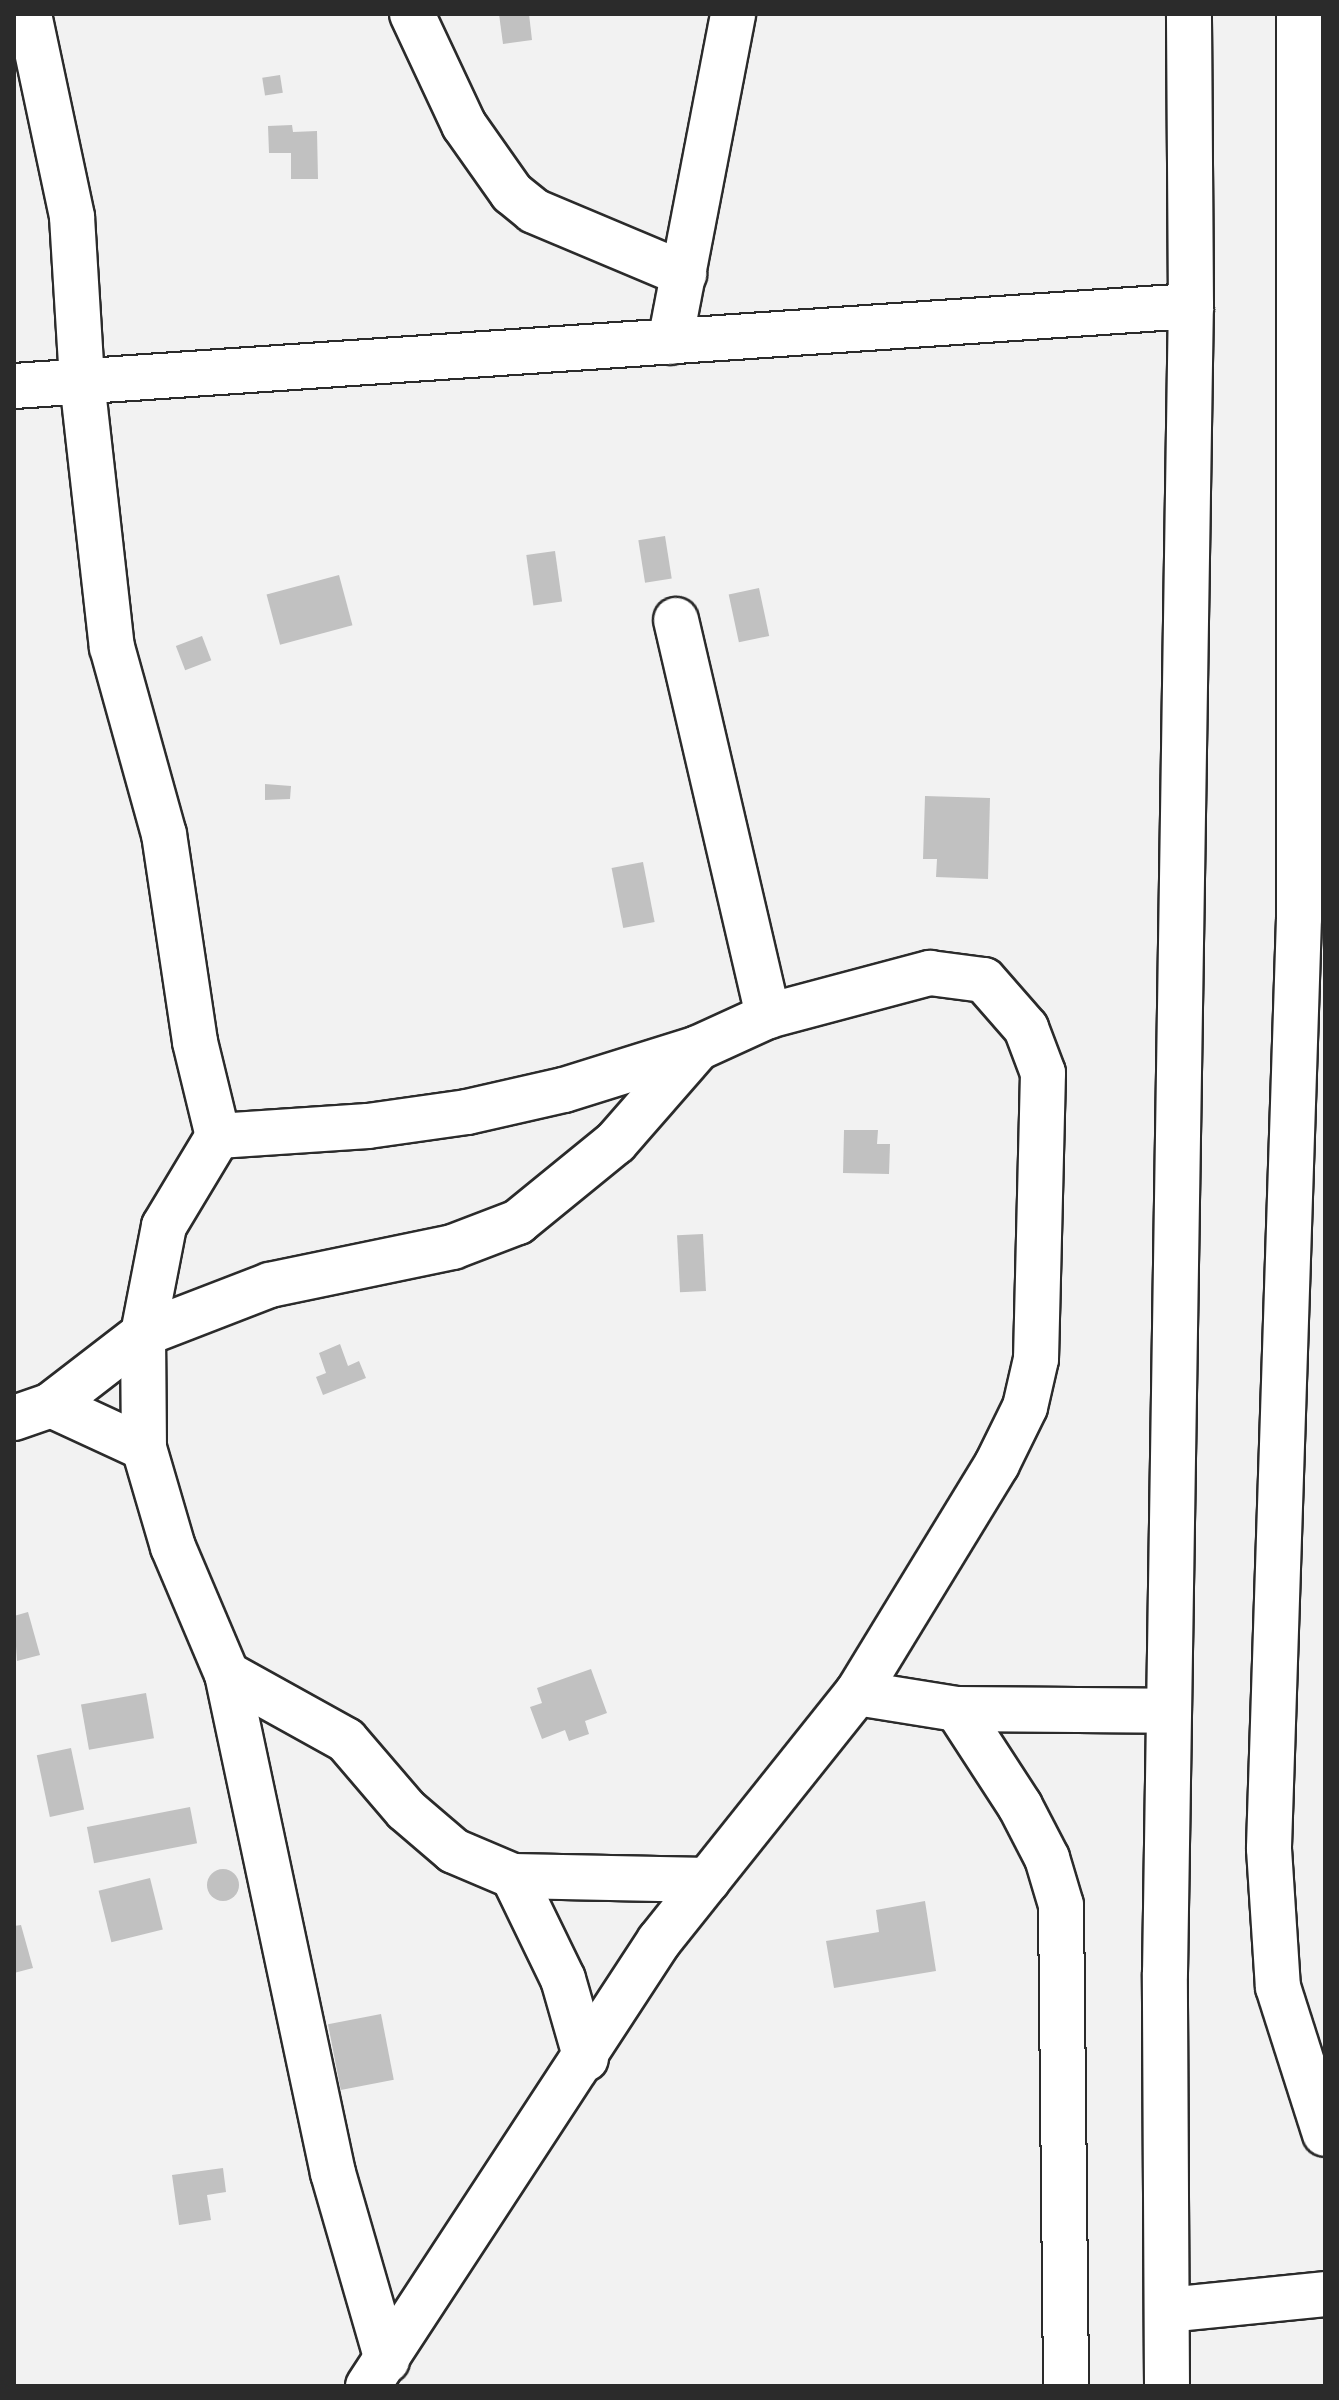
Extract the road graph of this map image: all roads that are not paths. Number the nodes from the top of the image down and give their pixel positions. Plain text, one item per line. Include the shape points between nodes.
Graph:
1 (29, 14) edge
2 (412, 14) edge
3 (733, 14) edge
4 (1189, 14) edge
5 (1299, 14) edge
6 (684, 274) junction
7 (1191, 306) junction
8 (670, 342) junction
9 (82, 381) junction
10 (14, 386) edge
11 (676, 620) dead end
12 (1325, 881) edge
13 (1299, 918) junction
14 (768, 1016) junction
15 (698, 1048) junction
16 (218, 1136) junction
17 (143, 1334) junction
18 (32, 1411) edge
19 (144, 1448) junction
20 (227, 1674) junction
21 (857, 1693) junction
22 (957, 1709) junction
23 (1168, 1711) junction
24 (513, 1876) junction
25 (708, 1880) junction
26 (586, 2059) junction
27 (1325, 2134) edge
28 (1325, 2294) edge
29 (1168, 2310) junction
30 (378, 2373) edge
31 (1066, 2386) edge
32 (1167, 2386) edge

1 - 9 street via 72,217
2 - 6 street via 464,125 512,193 534,211
3 - 6 street
4 - 7 street
5 - 13 street
6 - 8 street
7 - 8 street
7 - 23 street
8 - 9 street
9 - 10 street
9 - 16 street via 112,647 164,834 195,1042
11 - 14 street
12 - 13 street
13 - 27 street via 1269,1849 1278,1987
14 - 15 street
14 - 21 street via 930,973 960,972 984,980 1008,1002 1026,1028 1043,1073 1036,1359 1025,1407
15 - 16 street via 564,1090 467,1112 368,1126
15 - 17 street via 616,1142 518,1222 453,1247 270,1285
16 - 17 street via 164,1226
17 - 18 street
17 - 19 street
18 - 19 street
19 - 20 street via 173,1547
20 - 24 street via 346,1740 406,1810 454,1851
20 - 30 street
21 - 22 street
21 - 25 street
22 - 23 street
22 - 31 street via 1020,1806 1047,1858 1061,1905
23 - 29 street
24 - 25 street
24 - 26 street via 563,1979
25 - 26 street via 659,1941
26 - 30 street
28 - 29 street
29 - 32 street

